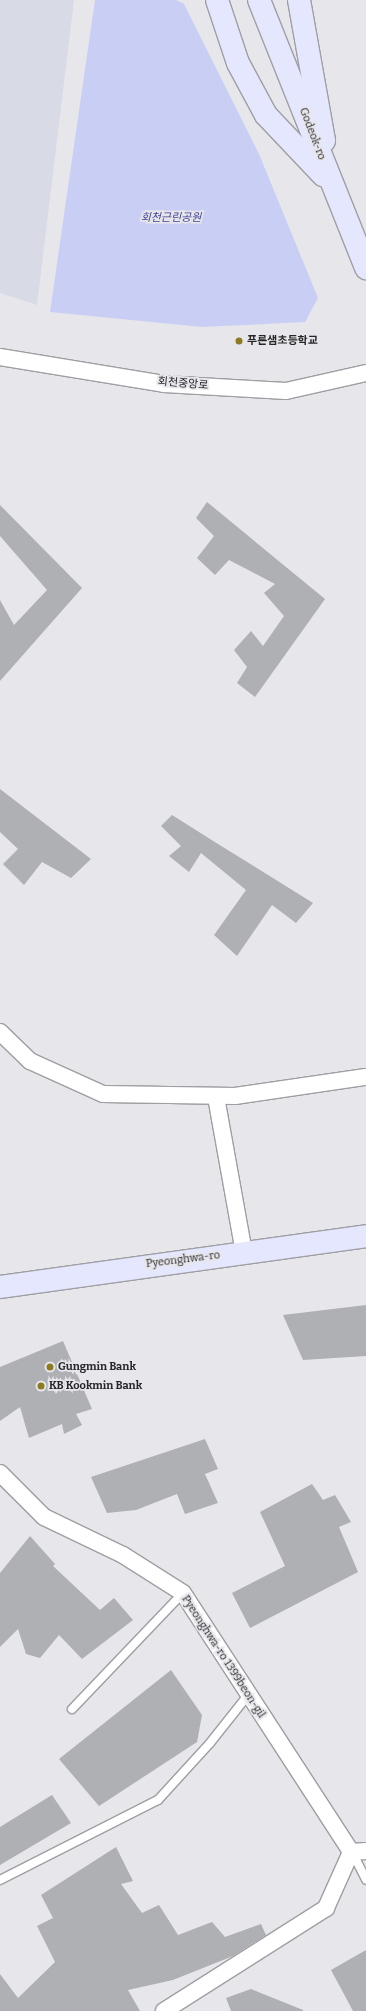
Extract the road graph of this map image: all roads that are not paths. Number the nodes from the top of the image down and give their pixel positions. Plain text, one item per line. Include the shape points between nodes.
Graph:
1 (217, 0) edge
2 (259, 0) edge
3 (299, 0) edge
4 (331, 184) junction
5 (366, 268) edge
6 (0, 357) edge
7 (366, 373) edge
8 (0, 1032) edge
9 (366, 1077) edge
10 (216, 1097) junction
11 (366, 1236) edge
12 (244, 1253) junction
13 (0, 1286) edge
14 (0, 1473) edge
15 (183, 1593) junction
16 (248, 1695) junction
17 (72, 1709) dead end
18 (359, 1851) edge
19 (0, 1880) edge
20 (366, 1880) edge
21 (164, 2011) edge

1 - 4 main road via 238,63 266,115
2 - 4 main road, Godeok-ro
3 - 4 main road
4 - 5 main road, Godeok-ro
6 - 7 street, 회천중앙로 via 164,384 286,391
8 - 10 street via 30,1061 103,1094
9 - 10 street
10 - 12 street
11 - 12 main road, Pyeonghwa-ro
12 - 13 main road, Pyeonghwa-ro
14 - 15 street, Pyeonghwa-ro 1399beon-gil via 44,1517 124,1555
15 - 16 street, Pyeonghwa-ro 1399beon-gil
15 - 17 lane
16 - 18 street, Pyeonghwa-ro 1399beon-gil
16 - 19 lane via 210,1743 158,1800
18 - 20 lane
18 - 21 street via 326,1908

